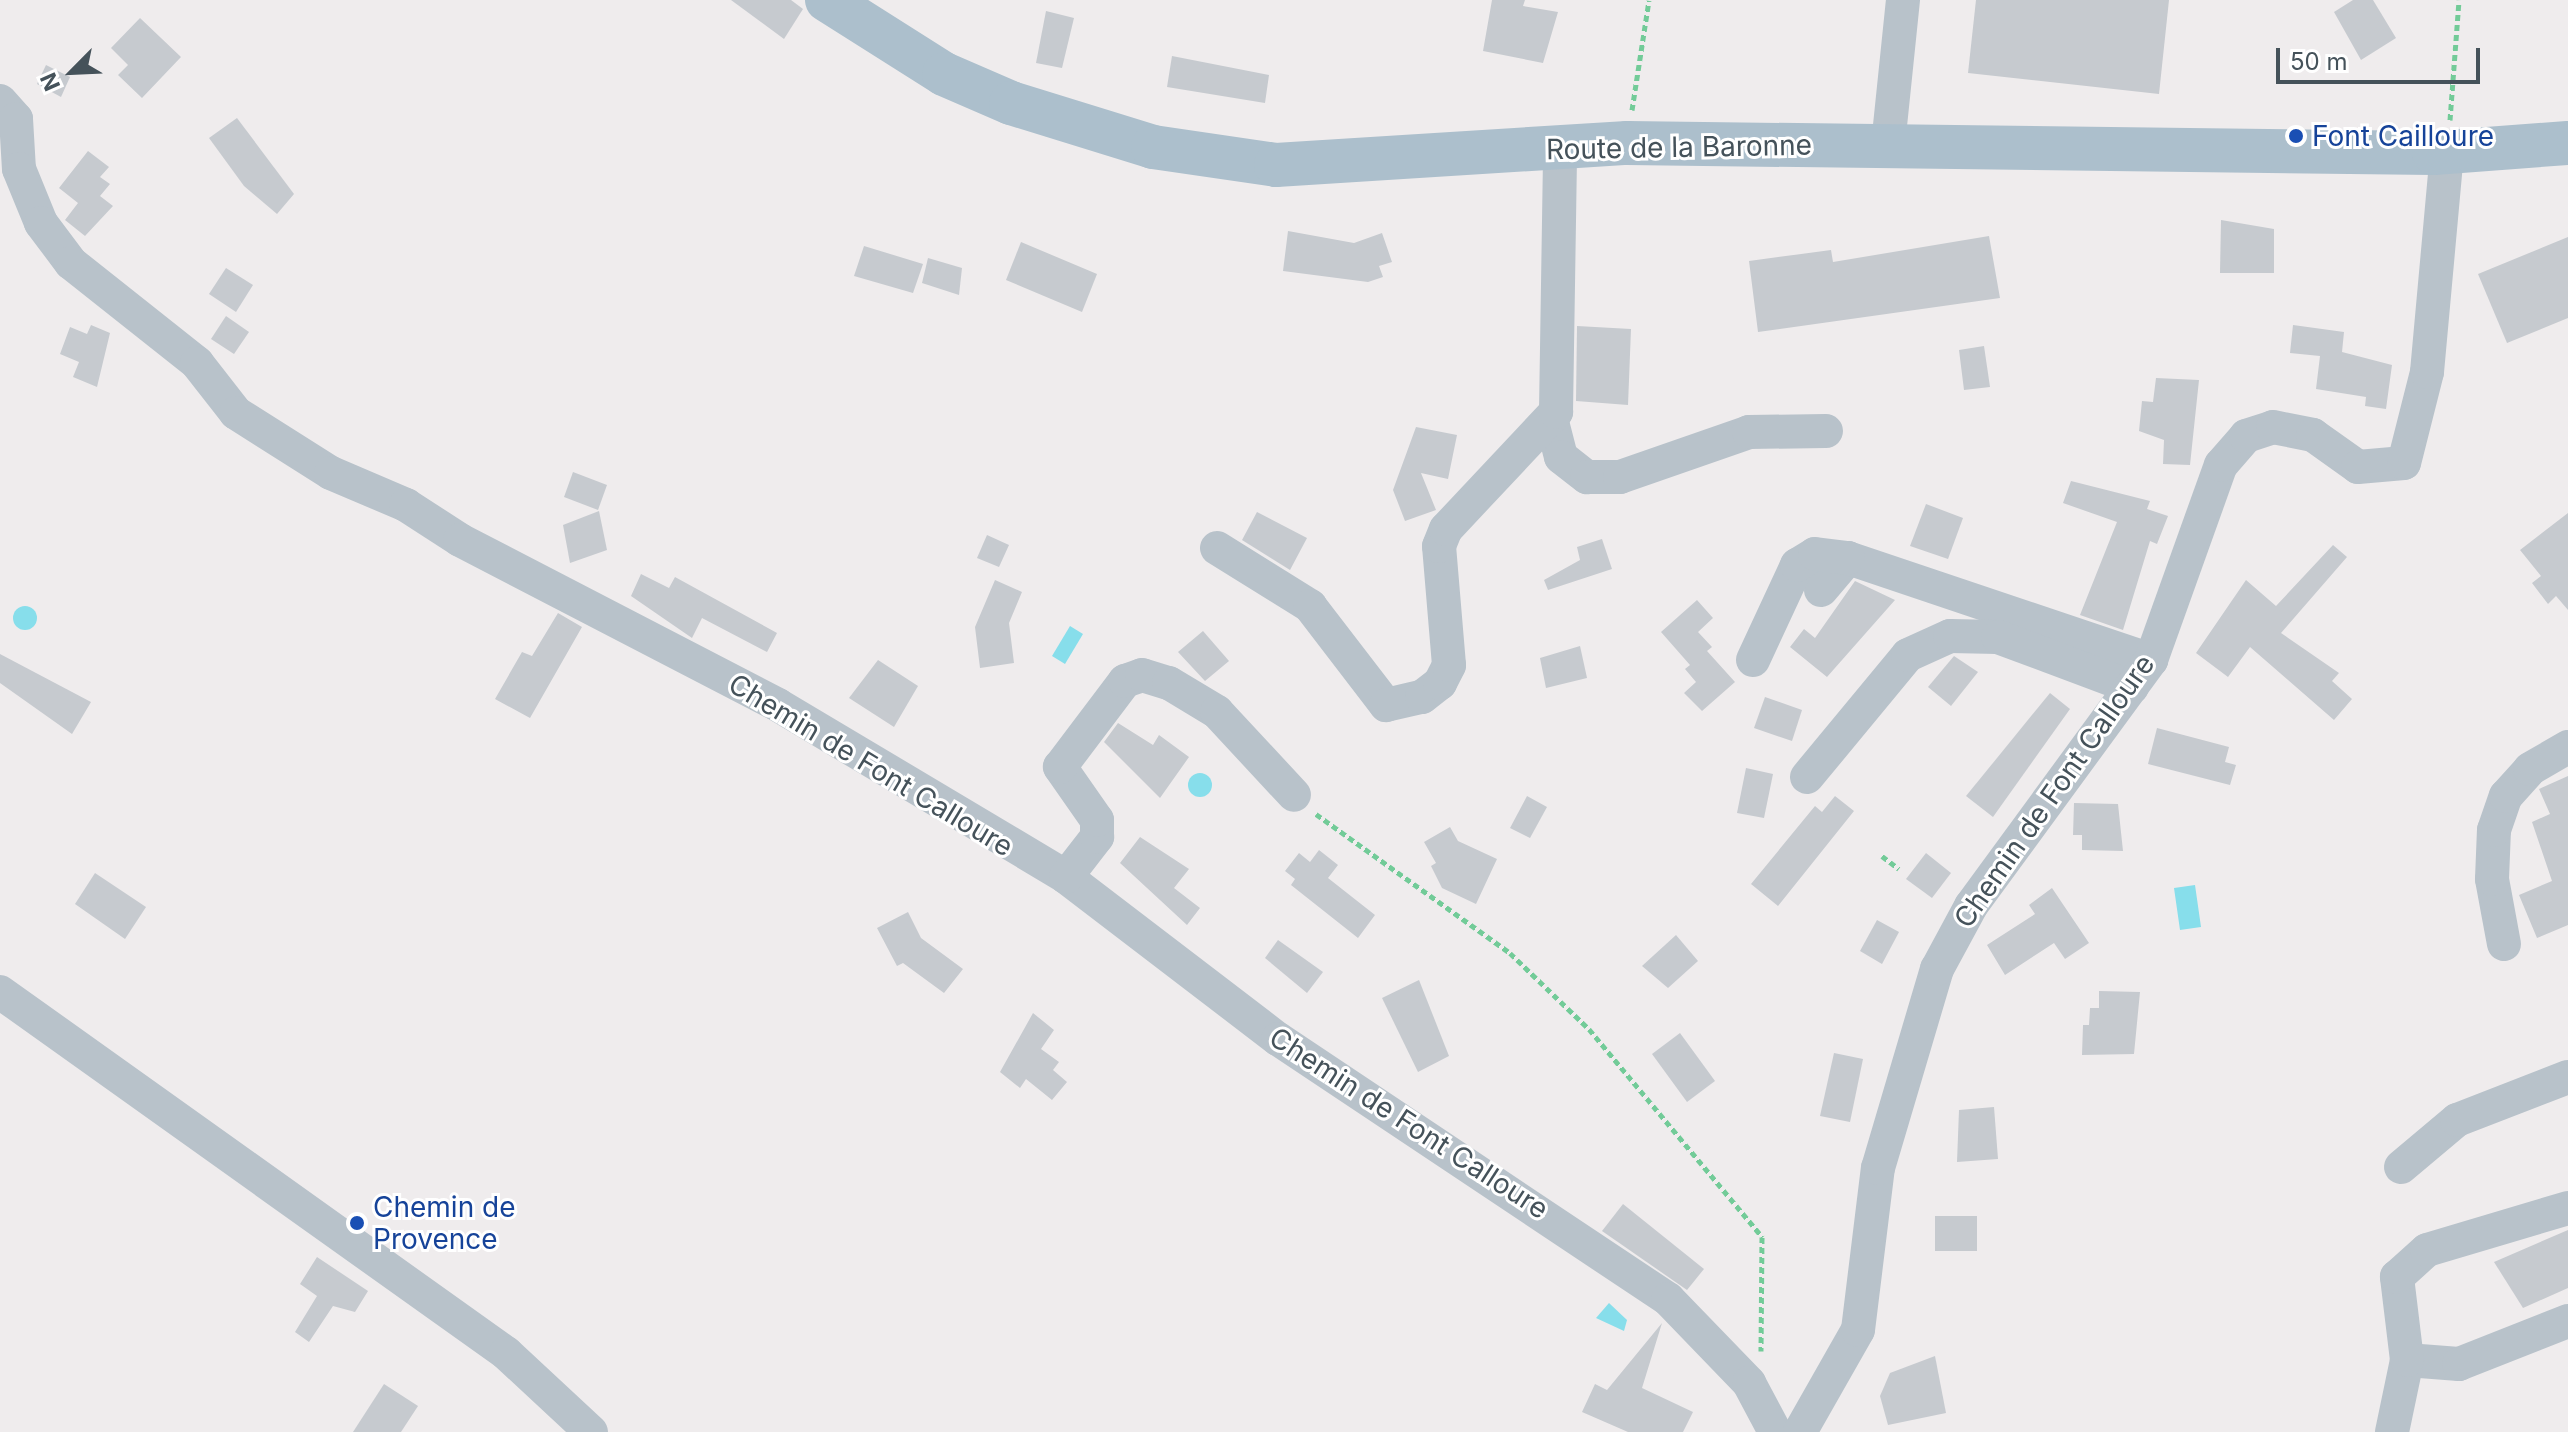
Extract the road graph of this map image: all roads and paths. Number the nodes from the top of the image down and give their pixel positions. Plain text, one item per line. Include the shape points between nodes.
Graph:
1 (827, 0) edge
2 (1649, 0) edge
3 (1903, 0) edge
4 (2459, 0) edge
5 (0, 101) edge
6 (1627, 143) junction
7 (2568, 143) edge
8 (1888, 145) junction
9 (1560, 147) junction
10 (2447, 153) junction
11 (1551, 418) junction
12 (1826, 431) dead end
13 (1217, 548) dead end
14 (1848, 558) junction
15 (1821, 590) dead end
16 (1753, 660) dead end
17 (2142, 674) junction
18 (2568, 747) edge
19 (1807, 777) dead end
20 (1294, 795) joint
21 (1882, 856) dead end
22 (1899, 869) dead end
23 (1066, 877) junction
24 (2504, 944) dead end
25 (0, 992) edge
26 (2568, 1077) edge
27 (2401, 1167) dead end
28 (2568, 1208) edge
29 (2568, 1321) edge
30 (2407, 1360) junction
31 (1749, 1383) junction
32 (591, 1432) edge
33 (1775, 1432) edge
34 (1800, 1432) edge
35 (2392, 1432) edge

1 - 9 main road, Route de la Baronne via 944,74 1082,129 1153,147 1276,165
2 - 6 path
3 - 8 street
4 - 10 path
5 - 23 street, Chemin de Font Calloure via 16,119 19,169 41,223 71,263 197,363 236,413 331,473 406,505 778,705
6 - 8 main road, Route de la Baronne
6 - 9 main road, Route de la Baronne
7 - 10 main road, Route de la Baronne
8 - 10 main road, Route de la Baronne
9 - 11 street
10 - 17 street, Chemin de Font Calloure via 2427,372 2404,463 2358,467 2313,435 2273,427 2246,436 2212,480
11 - 12 street via 1561,457 1587,477 1620,477 1749,432
11 - 13 street via 1446,529 1439,546 1449,665 1422,697 1386,705 1310,606
14 - 15 street
14 - 16 street via 1815,554 1797,565
14 - 17 street
17 - 19 street via 1998,637 1950,636 1908,655
17 - 34 street, Chemin de Font Calloure via 1971,906 1937,969 1878,1168 1858,1330
18 - 24 street via 2530,769 2506,796 2494,830 2492,879
20 - 23 street via 1217,712 1169,683 1142,675 1125,681 1060,767 1097,820 1097,837
20 - 31 path via 1354,848 1510,953 1589,1029 1762,1237 1760,1364
21 - 22 path
23 - 31 street, Chemin de Font Calloure via 1278,1039 1668,1299
25 - 32 street via 506,1353
26 - 27 street via 2457,1120
28 - 30 street via 2427,1250 2397,1277
29 - 30 street via 2459,1364
30 - 35 street
31 - 33 street, Chemin de Font Calloure

